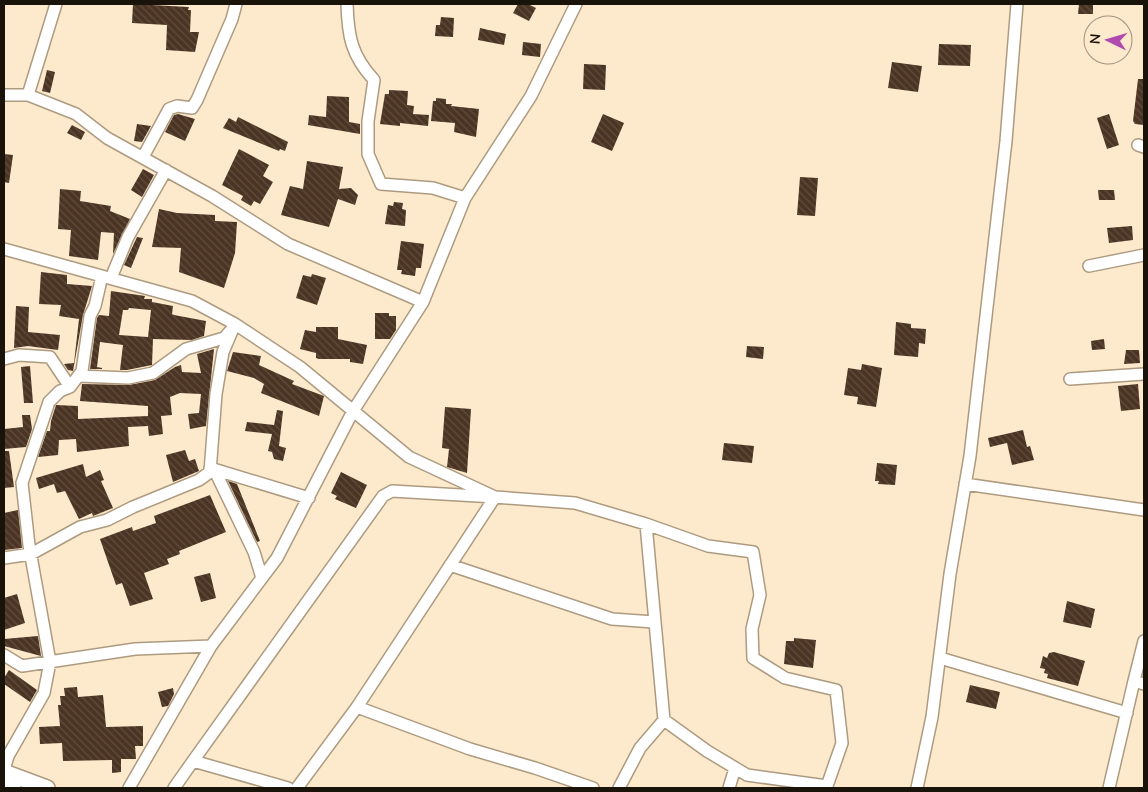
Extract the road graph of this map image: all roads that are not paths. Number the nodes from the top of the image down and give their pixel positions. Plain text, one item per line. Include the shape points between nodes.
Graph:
1 (56, 4) edge
2 (236, 4) edge
3 (346, 4) edge
4 (576, 4) edge
5 (1017, 4) edge
6 (4, 95) edge
7 (28, 95) junction
8 (143, 157) junction
9 (166, 170) junction
10 (465, 198) junction
11 (4, 249) edge
12 (1144, 255) edge
13 (1089, 266) dead end
14 (107, 277) junction
15 (423, 302) junction
16 (235, 324) junction
17 (4, 359) edge
18 (1144, 374) edge
19 (79, 376) junction
20 (1070, 379) dead end
21 (70, 387) junction
22 (352, 410) junction
23 (212, 468) junction
24 (965, 484) junction
25 (495, 497) junction
26 (309, 498) junction
27 (1144, 510) edge
28 (646, 524) junction
29 (31, 554) junction
30 (4, 558) edge
31 (450, 564) junction
32 (262, 578) junction
33 (654, 622) junction
34 (1144, 641) edge
35 (211, 646) junction
36 (4, 654) edge
37 (940, 658) junction
38 (50, 662) junction
39 (1139, 682) edge
40 (357, 707) junction
41 (1127, 713) junction
42 (664, 720) junction
43 (193, 761) junction
44 (735, 768) junction
45 (4, 771) edge
46 (4, 785) edge
47 (827, 787) edge
48 (13, 788) edge
49 (47, 788) edge
50 (129, 788) edge
51 (174, 788) edge
52 (288, 788) edge
53 (297, 788) edge
54 (593, 788) edge
55 (619, 788) edge
56 (729, 788) edge
57 (917, 788) edge
58 (1109, 788) edge

1 - 7 street
2 - 8 street via 198,100 192,108 169,108
3 - 10 street via 348,34 360,65 374,80 368,121 368,154 381,184 432,188
4 - 10 street via 531,96
5 - 24 street via 1006,141
6 - 7 street
7 - 8 street via 76,114 107,138
8 - 9 street
9 - 14 street
9 - 15 street via 288,244
10 - 15 street
11 - 14 street
12 - 13 street
14 - 16 street via 192,301
14 - 19 street via 90,316
15 - 22 street
16 - 19 street via 224,338 186,349 153,373 128,378
16 - 22 street via 300,367
16 - 23 street via 222,361 216,394
17 - 21 street via 18,355 50,358
18 - 20 street
19 - 21 street
21 - 29 street via 48,402 24,474 22,490
22 - 25 street via 409,457
22 - 26 street
23 - 26 street
23 - 29 street via 198,480 106,520 80,527
23 - 32 street via 254,552
24 - 27 street
24 - 37 street
25 - 28 street via 575,503
25 - 31 street
25 - 43 street via 392,491 383,496
26 - 32 street via 277,558
28 - 33 street
28 - 47 street via 708,546 753,552 760,595 752,629 753,658 785,678 836,690 842,743
29 - 30 street
29 - 38 street
31 - 33 street via 612,619
31 - 40 street
32 - 35 street
33 - 42 street
34 - 39 street
35 - 38 street via 136,649
35 - 50 street
36 - 38 street via 22,666
37 - 41 street
37 - 57 street
38 - 45 street via 44,693 8,756
39 - 41 street
40 - 53 street
40 - 54 street via 470,749
41 - 58 street
42 - 44 street
42 - 55 street via 640,748
43 - 51 street
43 - 52 street
44 - 47 street via 747,774
44 - 56 street
45 - 49 main road
46 - 48 main road

